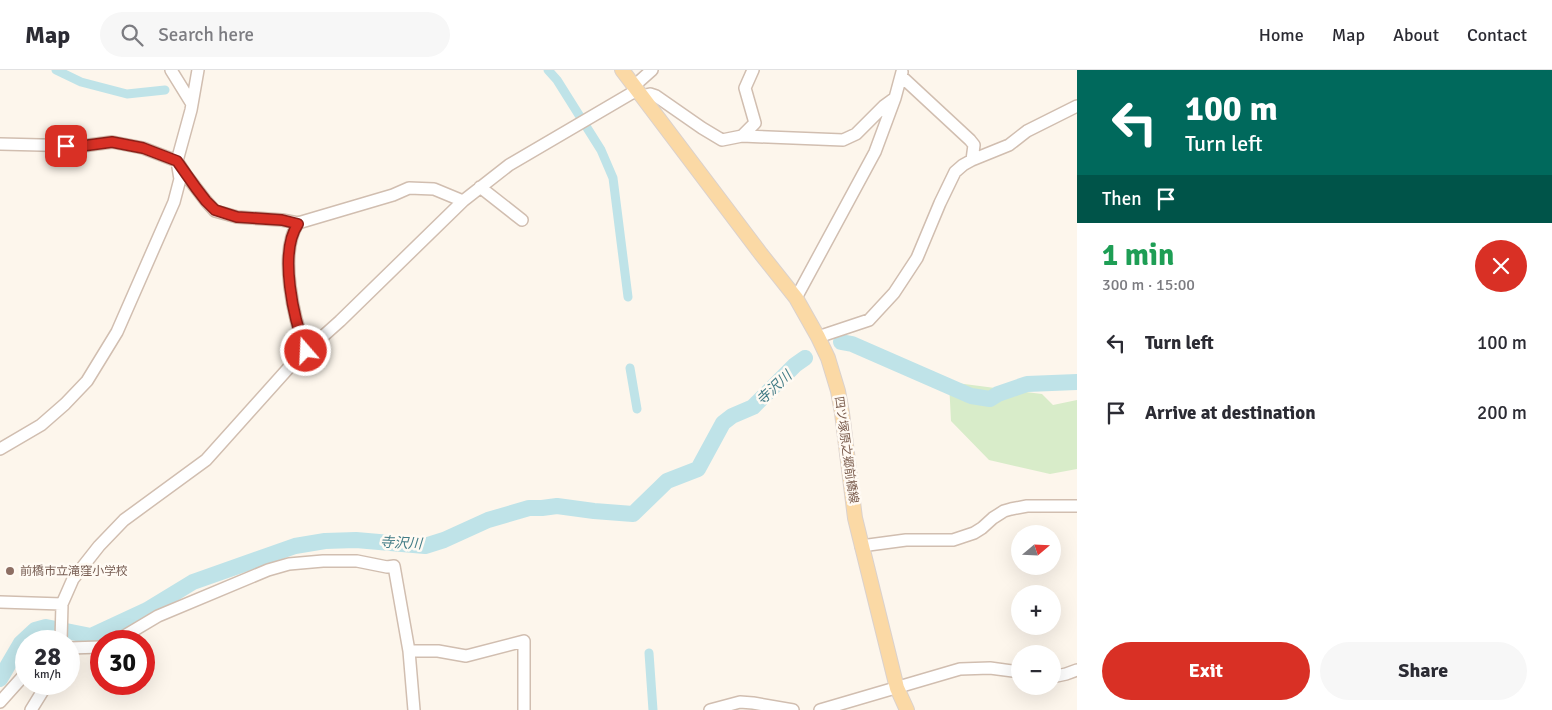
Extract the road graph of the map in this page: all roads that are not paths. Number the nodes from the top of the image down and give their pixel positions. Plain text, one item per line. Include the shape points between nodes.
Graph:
1 (171, 70) edge
2 (198, 70) edge
3 (622, 70) edge
4 (652, 70) edge
5 (753, 70) edge
6 (902, 73) edge
7 (638, 91) junction
8 (895, 98) junction
9 (192, 104) junction
10 (1077, 106) edge
11 (742, 136) junction
12 (0, 144) edge
13 (972, 160) junction
14 (177, 161) junction
15 (480, 187) junction
16 (463, 201) junction
17 (522, 220) dead end
18 (298, 224) junction
19 (796, 298) junction
20 (818, 336) junction
21 (306, 351) junction
22 (0, 449) edge
23 (1077, 506) edge
24 (861, 546) junction
25 (0, 602) edge
26 (62, 604) junction
27 (62, 630) edge
28 (134, 630) edge
29 (409, 651) junction
30 (1077, 670) edge
31 (1011, 671) edge
32 (1061, 675) edge
33 (15, 685) edge
34 (897, 688) junction
35 (41, 695) edge
36 (0, 702) edge
37 (34, 708) edge
38 (414, 710) edge
39 (524, 710) edge
40 (710, 710) edge
41 (793, 710) edge
42 (820, 710) edge
43 (907, 710) edge

1 - 9 street
2 - 9 street
3 - 7 main road, 四ツ塚原之郷前橋線
4 - 7 street
5 - 11 street via 745,88 755,123
6 - 8 street
6 - 13 street via 970,140 974,145
7 - 11 street via 656,96 722,140
7 - 15 street via 509,165
7 - 19 main road, 四ツ塚原之郷前橋線
8 - 11 street via 856,134 843,140
8 - 19 street via 875,152
9 - 14 street
10 - 13 street via 1027,131 1009,145
12 - 14 street via 82,146 112,142 143,148
13 - 20 street via 955,172 917,258 894,293 869,320
14 - 18 street via 215,210 237,217
14 - 22 street via 180,179 174,202 117,332 87,381 41,425
15 - 16 street
15 - 17 street
16 - 18 street via 434,189 409,188
16 - 21 street
18 - 21 street via 292,232 289,265 293,308
19 - 20 main road, 四ツ塚原之郷前橋線
20 - 24 main road, 四ツ塚原之郷前橋線 via 838,391
21 - 26 street via 206,460 124,520 73,579
23 - 24 street via 1012,509 998,514 974,533 953,540 906,540
24 - 34 main road, 四ツ塚原之郷前橋線
25 - 26 street
26 - 27 street
28 - 29 street via 158,616 268,570 289,564 357,561 394,566
29 - 38 street
29 - 39 street via 438,651 466,656 524,641
30 - 32 street
31 - 34 street via 960,669
33 - 36 street
34 - 42 street
34 - 43 main road, 四ツ塚原之郷前橋線
35 - 37 street
40 - 41 street via 740,702

